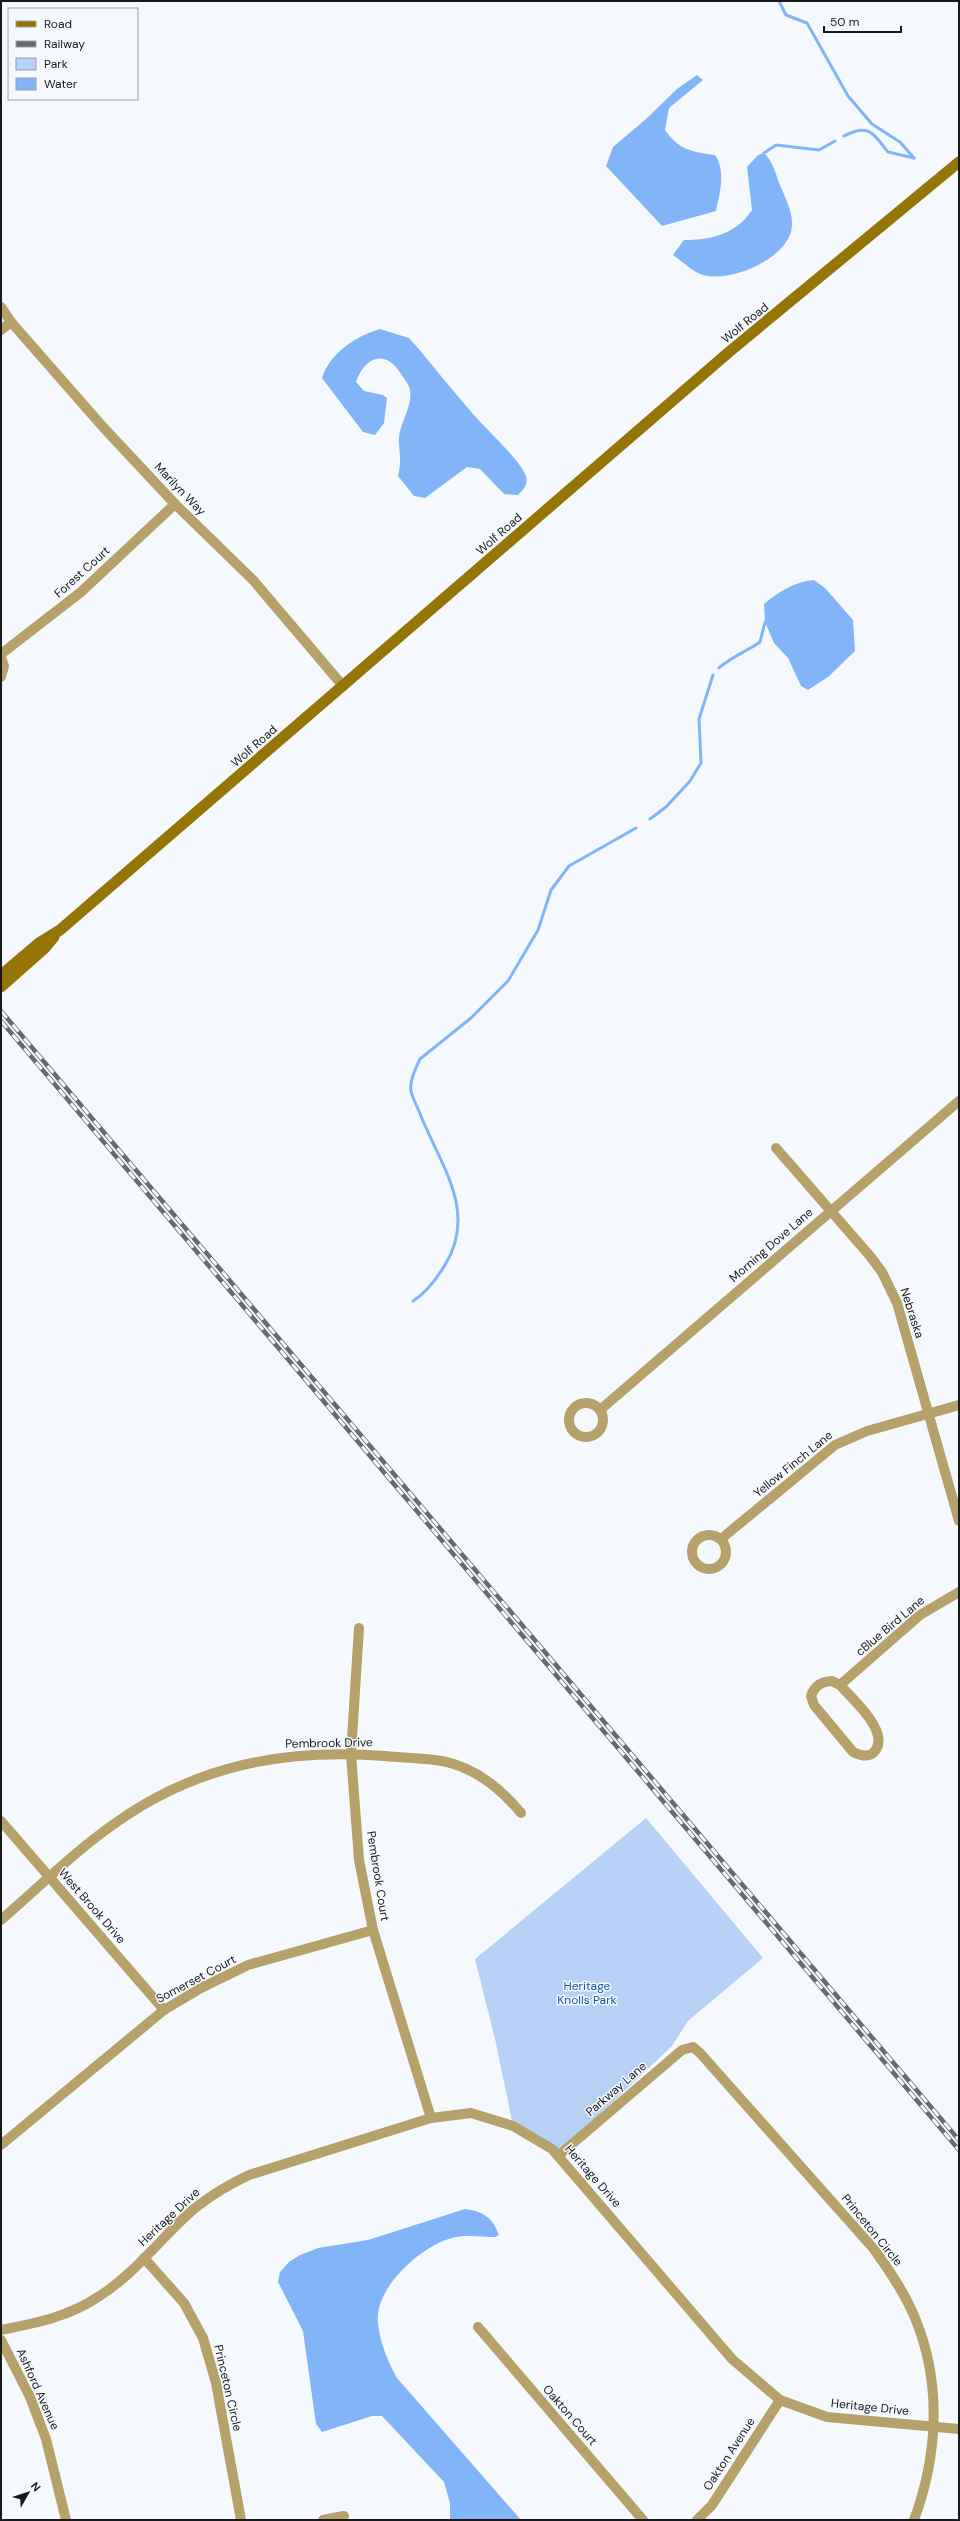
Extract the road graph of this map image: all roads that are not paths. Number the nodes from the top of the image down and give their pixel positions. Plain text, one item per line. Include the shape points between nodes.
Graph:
1 (959, 162) edge
2 (1, 307) edge
3 (11, 322) junction
4 (1, 330) edge
5 (175, 504) junction
6 (1, 654) edge
7 (1, 657) edge
8 (1, 677) edge
9 (343, 686) junction
10 (60, 930) junction
11 (1, 975) edge
12 (1, 987) edge
13 (959, 1101) edge
14 (776, 1148) dead end
15 (831, 1211) junction
16 (959, 1405) edge
17 (600, 1410) dead end
18 (928, 1415) junction
19 (959, 1521) edge
20 (721, 1539) dead end
21 (959, 1592) edge
22 (359, 1628) dead end
23 (840, 1685) junction
24 (351, 1754) junction
25 (521, 1813) dead end
26 (1, 1820) edge
27 (50, 1877) junction
28 (1, 1920) edge
29 (373, 1930) junction
30 (164, 2010) junction
31 (693, 2047) joint
32 (431, 2118) junction
33 (1, 2145) edge
34 (558, 2156) junction
35 (144, 2258) junction
36 (478, 2327) dead end
37 (1, 2330) edge
38 (1, 2340) edge
39 (780, 2400) junction
40 (935, 2426) junction
41 (959, 2429) edge
42 (344, 2516) dead end
43 (66, 2520) edge
44 (241, 2520) edge
45 (323, 2520) edge
46 (643, 2520) edge
47 (698, 2520) edge
48 (914, 2520) edge

1 - 9 main road, Wolf Road via 729,352
2 - 3 street, Marilyn Way
3 - 4 street
3 - 5 street, Marilyn Way via 102,426
5 - 6 street, Forest Court via 81,592
5 - 9 street, Marilyn Way via 253,580
7 - 8 street via 4,666
9 - 10 main road, Wolf Road
10 - 11 main road, Wolf Road via 39,943
10 - 12 main road, Wolf Road via 44,949
13 - 15 street, Morning Dove Lane
14 - 15 street, Nebraska
15 - 17 street, Morning Dove Lane
15 - 18 street, Nebraska via 882,1272 897,1303
16 - 18 street, Yellow Finch Lane
18 - 19 street, Nebraska
18 - 20 street, Yellow Finch Lane via 867,1431 835,1445
21 - 23 street, cBlue Bird Lane via 920,1615
22 - 24 street, Pembrook Court
23 - 23 street via 832,1681 823,1682 814,1688 811,1696 814,1705 853,1752 862,1756 871,1755 878,1748 878,1730
24 - 25 street, Pembrook Drive via 443,1761 477,1774 504,1793
24 - 27 street, Pembrook Drive via 298,1755 268,1759 218,1771 180,1785 114,1824
24 - 29 street, Pembrook Court via 359,1860
26 - 27 street, West Brook Drive
27 - 28 street, Pembrook Drive
27 - 30 street, West Brook Drive
29 - 30 street, Somerset Court via 248,1966
29 - 32 street, Pembrook Court
30 - 33 street, Somerset Court
31 - 34 street, Parkway Lane via 682,2050
31 - 40 street, Princeton Circle via 873,2248 893,2276 915,2319 924,2351 933,2395
32 - 34 street, Heritage Drive via 471,2113 513,2126 552,2149
32 - 35 street, Heritage Drive via 249,2175 204,2201
34 - 39 street, Heritage Drive via 732,2359
35 - 37 street, Heritage Drive via 112,2288 80,2308 44,2322
35 - 44 street, Princeton Circle via 184,2303 203,2338 216,2383
36 - 46 street, Oakton Court
38 - 43 street, Ashford Avenue via 30,2397 46,2439
39 - 40 street, Heritage Drive via 827,2417
39 - 47 street, Oakton Avenue via 712,2505
40 - 41 street, Heritage Drive
40 - 48 street, Princeton Circle via 925,2485
42 - 45 street

